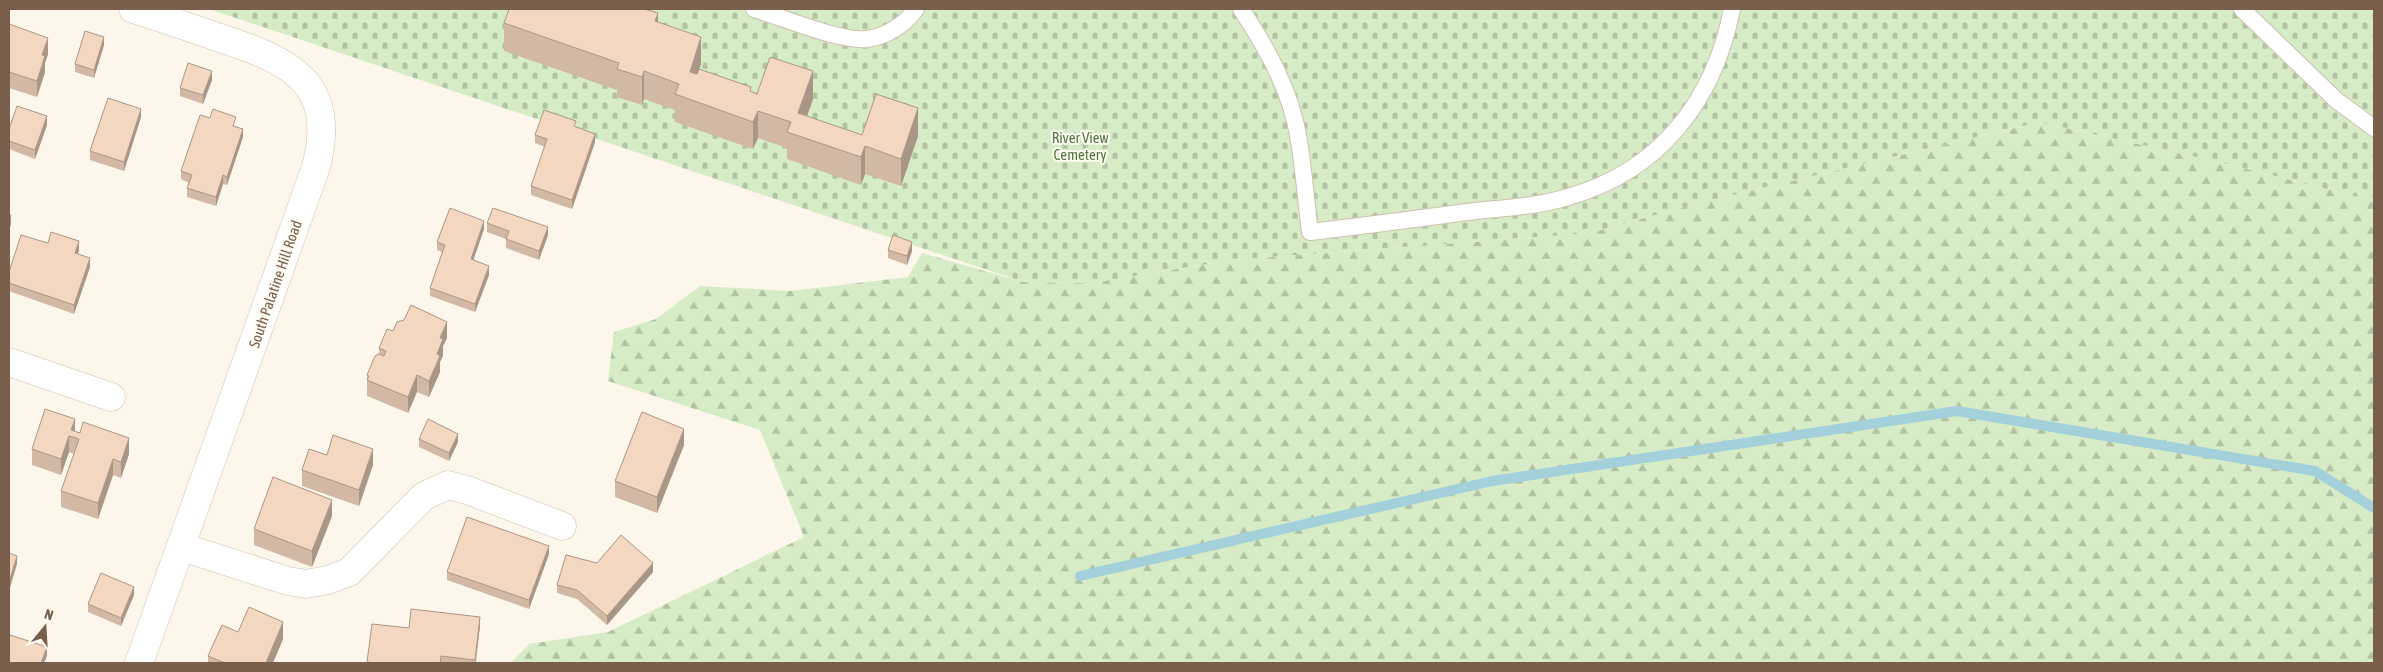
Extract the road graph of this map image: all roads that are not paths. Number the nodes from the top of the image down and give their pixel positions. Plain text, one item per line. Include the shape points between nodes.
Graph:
1 (133, 9) edge
2 (754, 9) edge
3 (916, 9) edge
4 (1241, 9) edge
5 (1732, 9) edge
6 (2242, 9) edge
7 (2374, 128) edge
8 (9, 362) edge
9 (111, 397) dead end
10 (562, 526) dead end
11 (182, 546) junction
12 (139, 663) edge

1 - 11 street, South Palatine Hill Road via 252,48 284,64 314,95 323,125 316,167
2 - 3 lane via 850,38 867,39 902,24
4 - 5 lane via 1259,37 1287,95 1299,140 1310,232 1567,198 1622,176 1670,137 1690,113 1710,81 1721,55
6 - 7 lane via 2336,100
8 - 9 street
10 - 11 street via 448,485 424,496 349,572 328,580 306,584 288,582
11 - 12 street, South Palatine Hill Road

